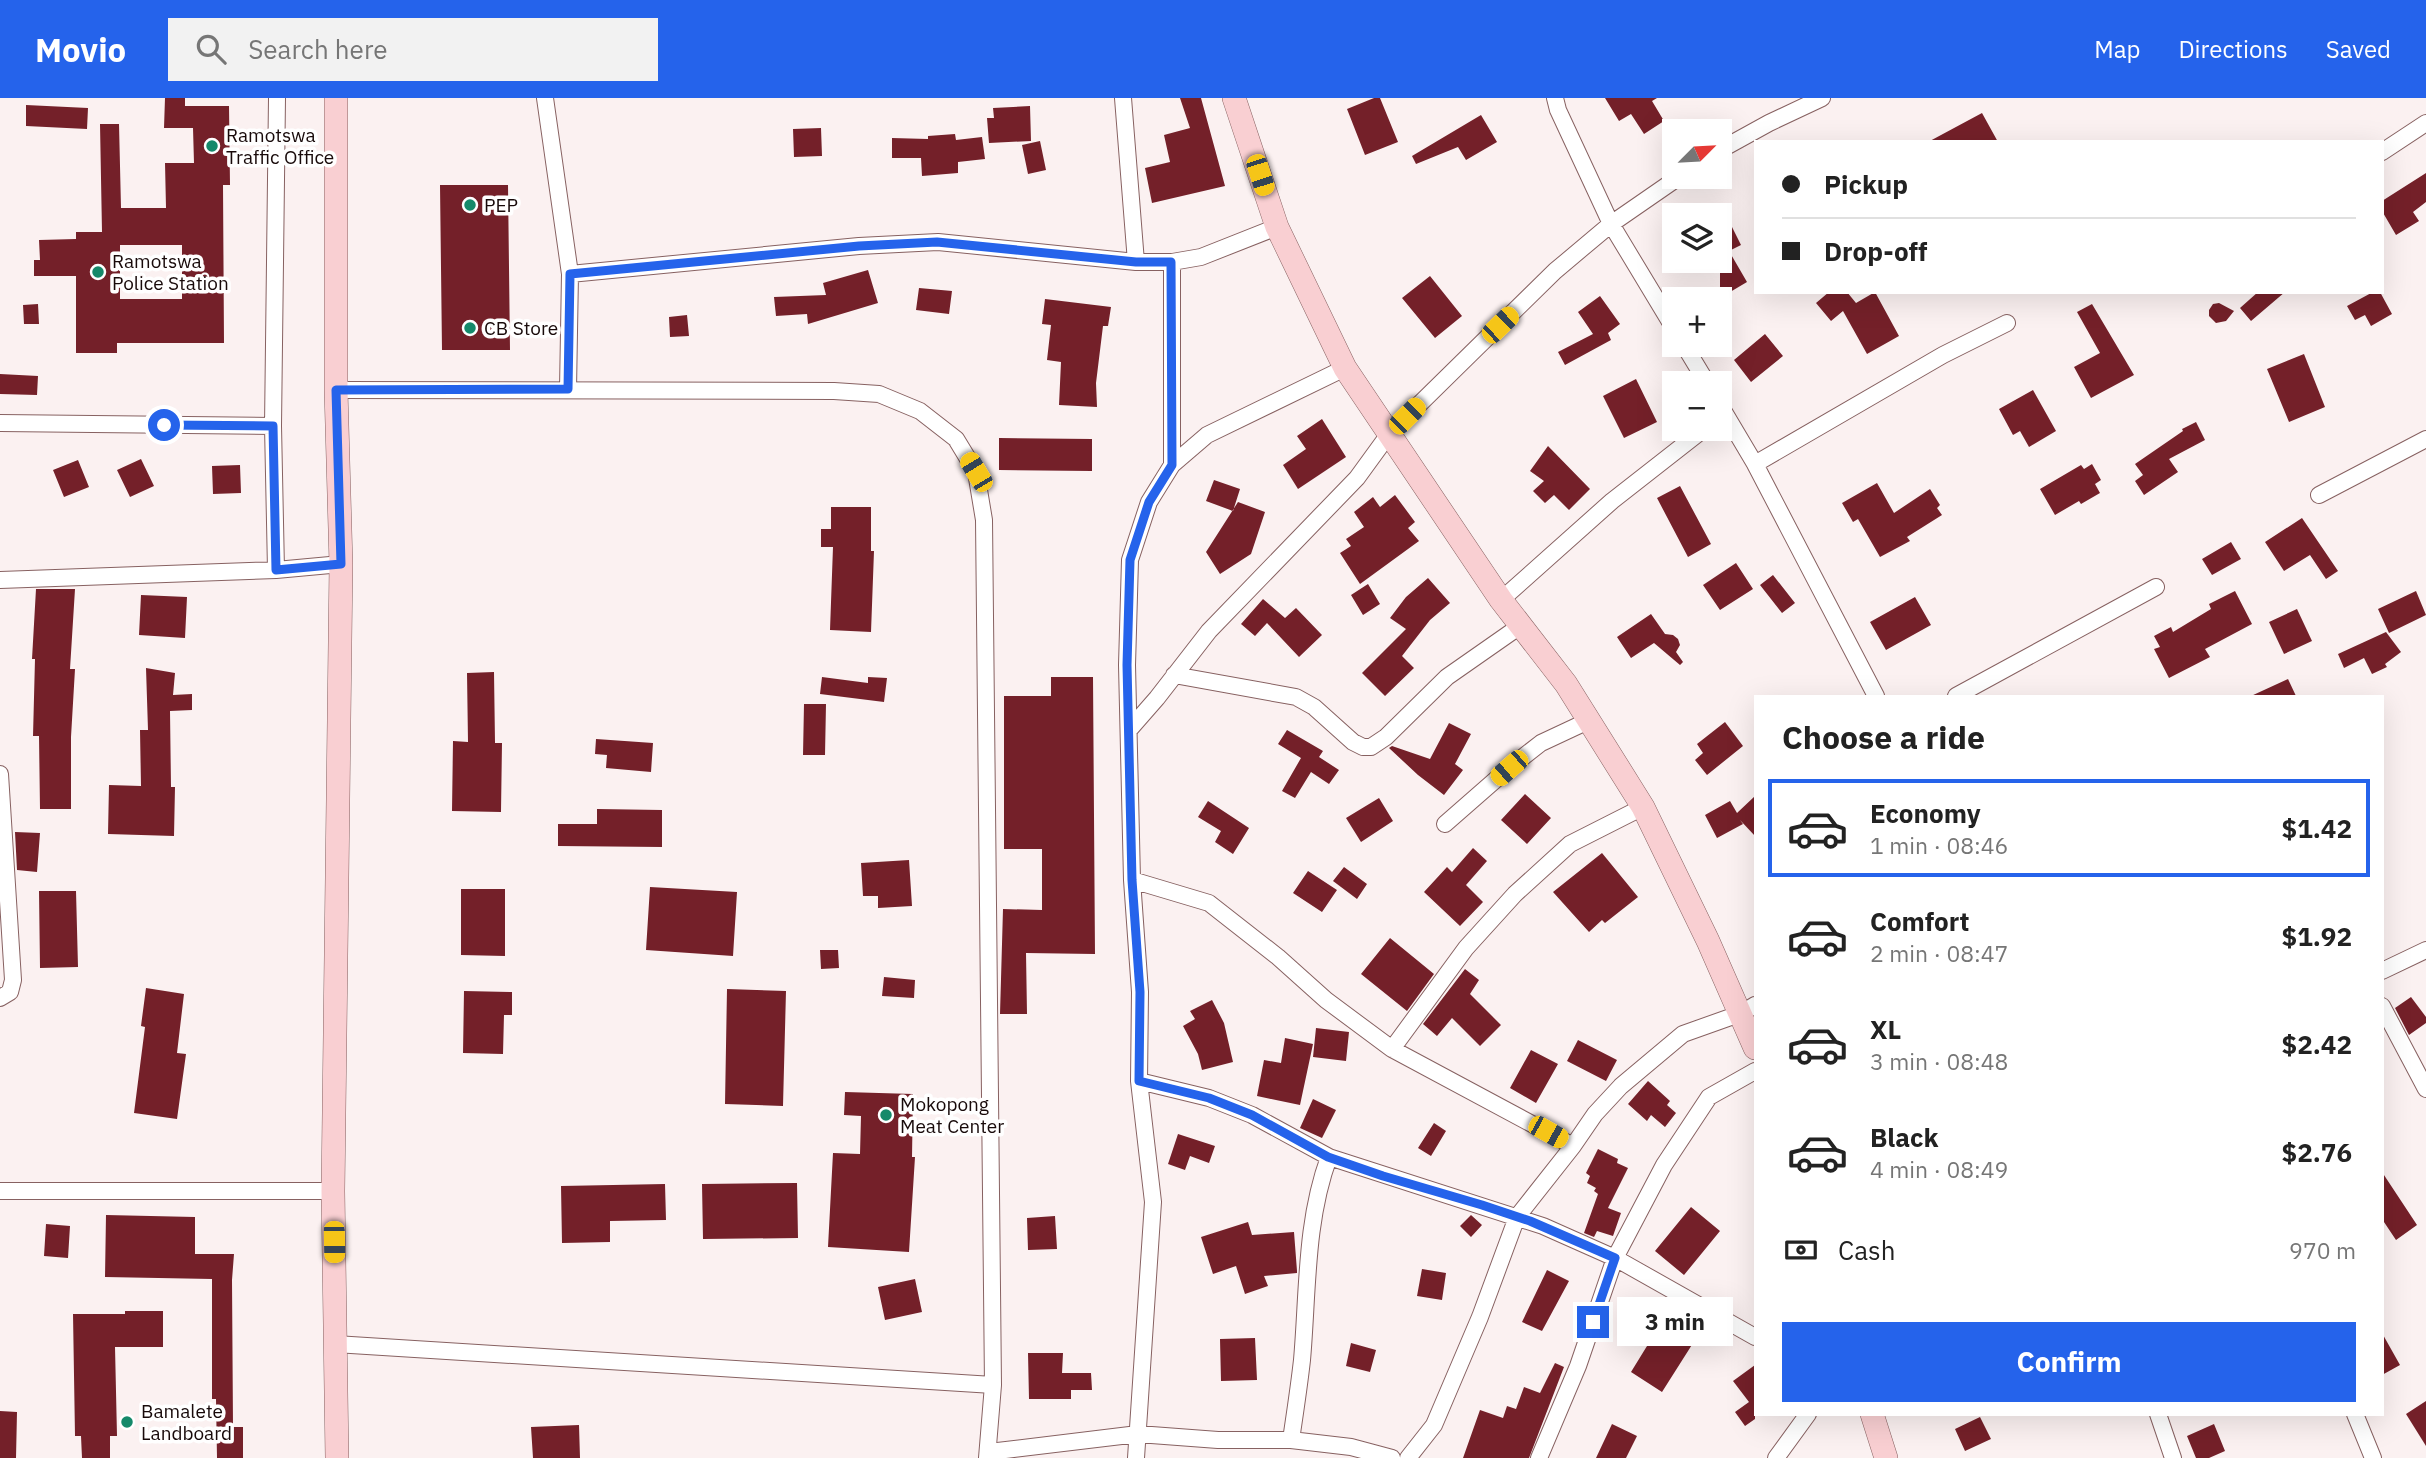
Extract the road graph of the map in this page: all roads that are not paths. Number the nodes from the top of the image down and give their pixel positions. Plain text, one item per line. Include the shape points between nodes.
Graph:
1 (277, 98) edge
2 (336, 98) edge
3 (545, 98) edge
4 (1123, 98) edge
5 (1234, 98) edge
6 (1555, 98) edge
7 (1822, 98) edge
8 (2426, 123) edge
9 (1732, 143) edge
10 (2384, 151) edge
11 (1662, 189) edge
12 (1611, 224) junction
13 (1277, 227) junction
14 (1136, 262) junction
15 (1171, 262) junction
16 (570, 274) junction
17 (1662, 308) edge
18 (2007, 323) dead end
19 (1345, 368) junction
20 (568, 389) junction
21 (336, 390) junction
22 (0, 423) edge
23 (273, 426) junction
24 (1732, 427) edge
25 (1389, 434) junction
26 (2426, 439) edge
27 (1689, 441) edge
28 (1755, 464) junction
29 (1172, 465) junction
30 (2319, 495) dead end
31 (341, 564) junction
32 (276, 570) junction
33 (0, 580) edge
34 (2156, 587) dead end
35 (1501, 600) junction
36 (1520, 626) junction
37 (1174, 675) junction
38 (1875, 695) edge
39 (1958, 695) edge
40 (1588, 721) junction
41 (1129, 730) junction
42 (0, 774) edge
43 (1643, 807) junction
44 (1445, 824) dead end
45 (1132, 880) junction
46 (2426, 950) edge
47 (2384, 970) edge
48 (0, 998) edge
49 (1748, 1009) edge
50 (2384, 1010) edge
51 (1754, 1042) edge
52 (1392, 1049) junction
53 (1754, 1072) edge
54 (1139, 1081) junction
55 (2426, 1089) edge
56 (1573, 1146) junction
57 (1328, 1157) junction
58 (0, 1191) edge
59 (333, 1191) junction
60 (1517, 1217) junction
61 (1615, 1258) junction
62 (1754, 1336) edge
63 (335, 1344) junction
64 (993, 1385) junction
65 (1807, 1416) edge
66 (1873, 1416) edge
67 (2159, 1416) edge
68 (2356, 1416) edge
69 (1138, 1434) junction
70 (1292, 1440) junction
71 (988, 1455) edge
72 (337, 1458) edge
73 (1136, 1458) edge
74 (1392, 1458) edge
75 (1408, 1458) edge
76 (1539, 1458) edge
77 (1776, 1458) edge
78 (1886, 1458) edge
79 (2173, 1458) edge
80 (2373, 1458) edge

1 - 23 street
2 - 21 main road
3 - 16 street
4 - 14 street
5 - 13 main road
6 - 12 street
7 - 9 street
8 - 10 street
11 - 12 street
12 - 17 street
12 - 25 street via 1555,271
13 - 15 street via 1201,257
13 - 19 main road
14 - 15 street
14 - 16 street via 937,242
15 - 29 street
16 - 20 street
18 - 28 street
19 - 25 main road
19 - 29 street via 1206,435
20 - 21 street
20 - 64 street via 879,394 920,411 956,439 976,472 984,520
21 - 31 main road
22 - 23 street
23 - 32 street
24 - 28 street
25 - 35 main road
25 - 37 street via 1357,478 1209,631
26 - 30 street
27 - 35 street via 1612,501
28 - 38 street
29 - 41 street via 1149,502 1130,560
31 - 32 street
31 - 59 main road
32 - 33 street
34 - 39 street
35 - 36 main road
36 - 37 street via 1447,677 1371,747 1353,742 1296,697
36 - 40 main road via 1566,684
37 - 41 street
40 - 43 main road
40 - 44 street via 1541,743
41 - 45 street
42 - 48 street via 13,980 10,992
43 - 49 main road
43 - 52 street via 1570,844 1515,894 1466,948
45 - 52 street via 1209,903
45 - 54 street via 1140,992
46 - 47 street
49 - 51 main road
49 - 56 street via 1683,1034 1621,1086
50 - 55 street
52 - 56 street
53 - 61 street via 1709,1097 1664,1165
54 - 57 street via 1209,1098 1252,1115
54 - 69 street via 1153,1202
56 - 60 street
57 - 60 street
57 - 70 street via 1308,1258
58 - 59 street
59 - 63 main road
60 - 61 street
60 - 75 street via 1434,1425
61 - 62 street
61 - 76 street via 1578,1366
63 - 64 street
63 - 72 main road
64 - 71 street
65 - 77 street
66 - 78 main road
67 - 79 street
68 - 80 street
69 - 70 street
69 - 71 street
69 - 73 street
70 - 74 street via 1351,1447

